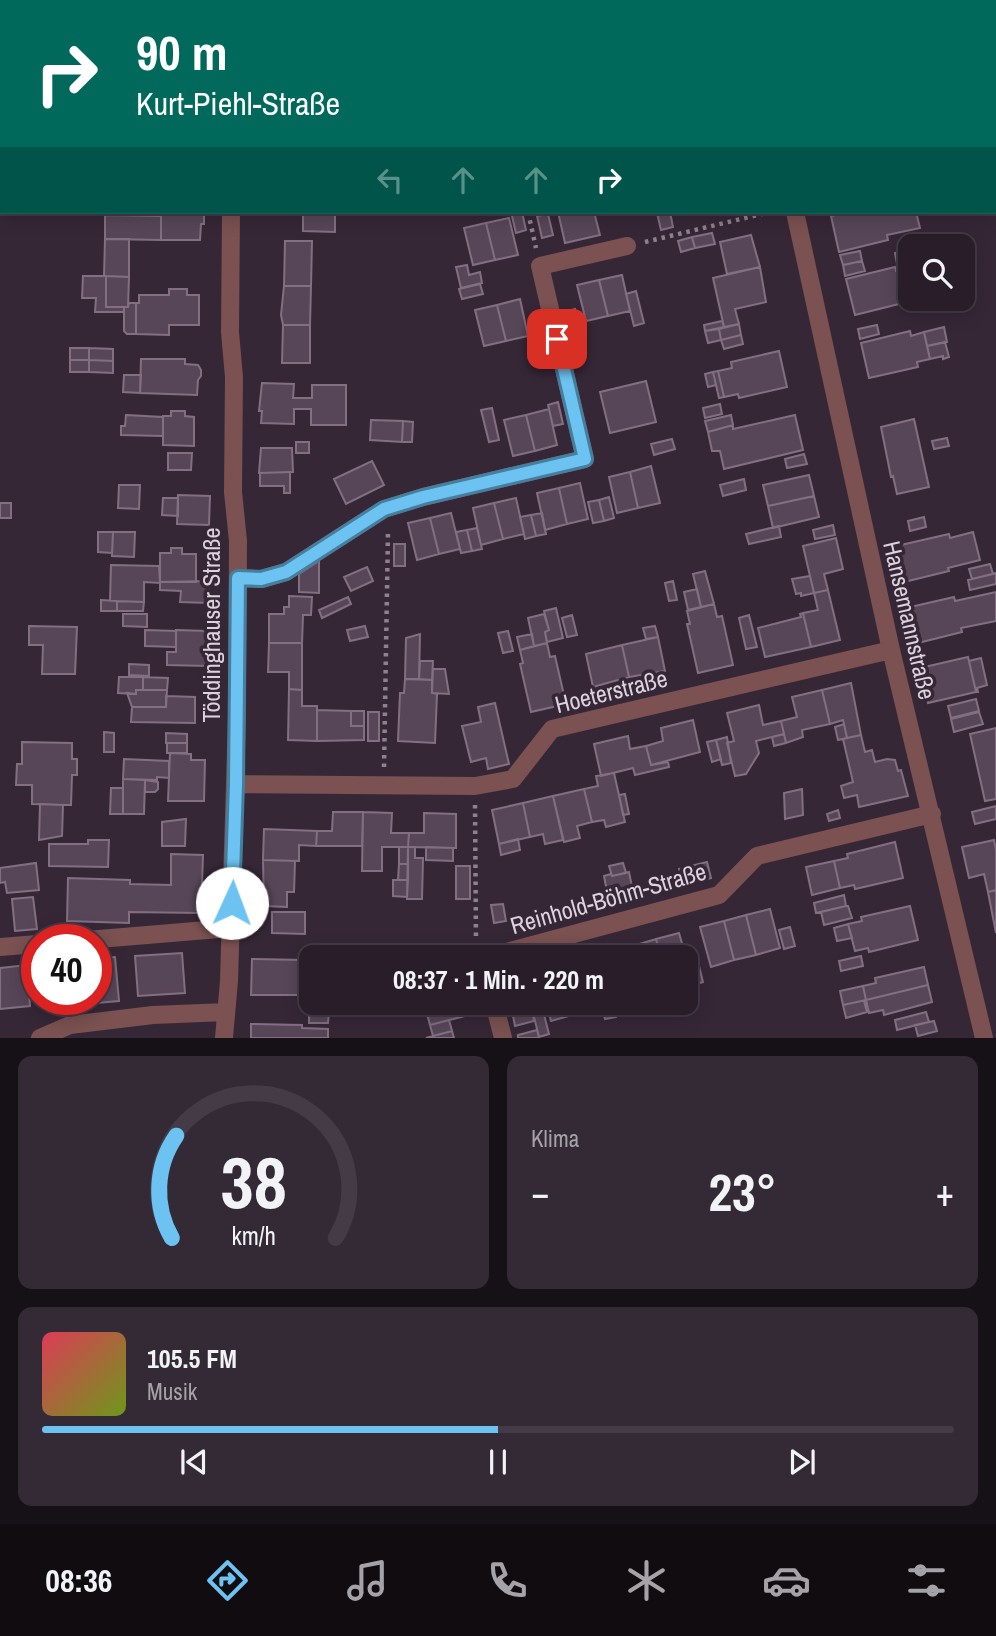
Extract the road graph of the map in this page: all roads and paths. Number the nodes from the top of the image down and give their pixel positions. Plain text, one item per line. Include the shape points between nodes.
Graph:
1 (231, 214) edge
2 (528, 214) edge
3 (762, 214) edge
4 (795, 214) edge
5 (627, 246) joint
6 (541, 266) junction
7 (384, 509) junction
8 (238, 578) junction
9 (891, 650) junction
10 (236, 784) junction
11 (383, 785) junction
12 (475, 786) junction
13 (932, 814) junction
14 (231, 928) junction
15 (112, 938) edge
16 (21, 945) edge
17 (482, 945) edge
18 (507, 945) edge
19 (0, 947) edge
20 (226, 1012) junction
21 (497, 1015) edge
22 (40, 1038) edge
23 (224, 1038) edge
24 (503, 1038) edge
25 (984, 1038) edge

1 - 8 street, Töddinghauser Straße
2 - 6 path
3 - 5 path
4 - 9 street, Hansemannstraße
5 - 6 street
6 - 7 street via 585,459
7 - 8 street via 286,572 261,579
7 - 11 path via 388,519
8 - 10 street, Töddinghauser Straße
9 - 12 street, Hoeterstraße via 552,729 513,779
9 - 13 street, Hansemannstraße
10 - 11 street, Hoeterstraße
10 - 14 street, Töddinghauser Straße
11 - 12 street, Hoeterstraße
12 - 17 path
13 - 18 street, Reinhold-Böhm-Straße via 757,856 719,895
13 - 25 street, Hansemannstraße
14 - 15 street
14 - 20 street, Töddinghauser Straße
16 - 19 street
20 - 22 street via 153,1014 70,1026
20 - 23 street, Töddinghauser Straße
21 - 24 street

